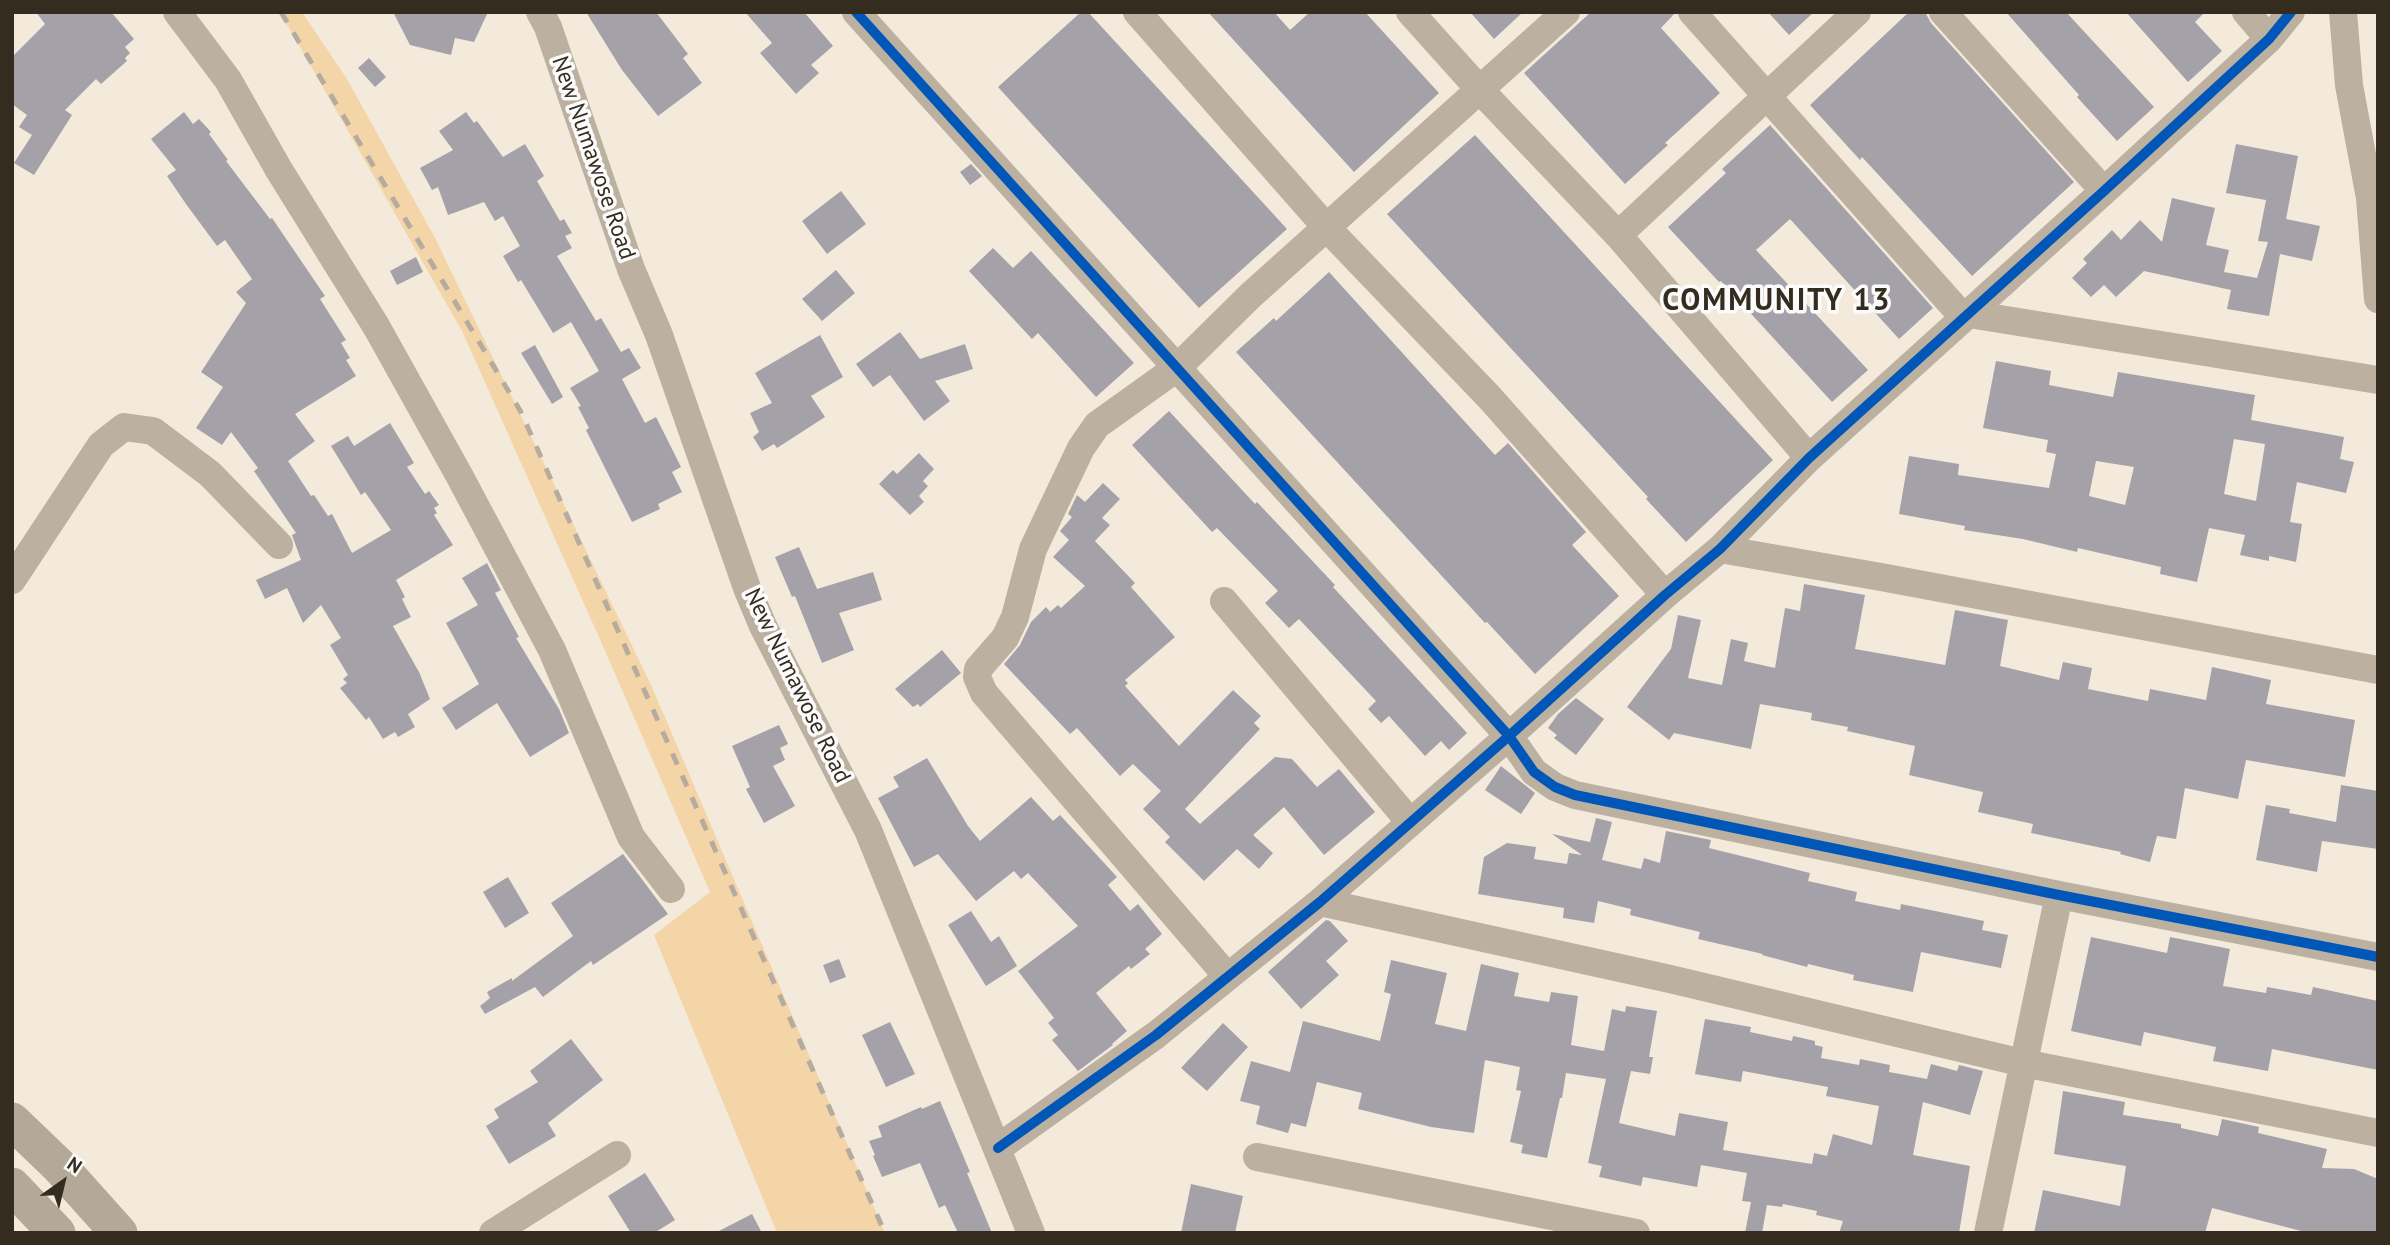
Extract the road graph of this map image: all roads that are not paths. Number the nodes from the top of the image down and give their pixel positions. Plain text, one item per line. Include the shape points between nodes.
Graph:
1 (177, 12) edge
2 (540, 12) edge
3 (856, 12) edge
4 (1137, 12) edge
5 (1410, 12) edge
6 (1566, 12) edge
7 (1692, 12) edge
8 (1857, 12) edge
9 (1943, 12) edge
10 (2246, 12) edge
11 (2291, 12) edge
12 (2343, 12) edge
13 (2269, 39) junction
14 (1480, 90) junction
15 (1767, 94) junction
16 (2104, 191) junction
17 (2374, 199) edge
18 (1327, 228) junction
19 (1618, 235) junction
20 (2378, 299) edge
21 (1966, 316) junction
22 (1178, 367) junction
23 (2378, 380) edge
24 (1810, 458) junction
25 (279, 545) dead end
26 (1720, 549) junction
27 (12, 580) edge
28 (1665, 596) junction
29 (1224, 601) dead end
30 (2378, 670) edge
31 (1509, 736) junction
32 (1410, 822) junction
33 (671, 889) dead end
34 (2059, 895) junction
35 (1320, 902) junction
36 (2378, 957) edge
37 (1227, 976) junction
38 (2023, 1063) junction
39 (12, 1121) edge
40 (2378, 1133) edge
41 (998, 1148) junction
42 (617, 1155) dead end
43 (1257, 1157) dead end
44 (12, 1186) edge
45 (57, 1233) edge
46 (119, 1233) edge
47 (493, 1233) edge
48 (1031, 1233) edge
49 (1636, 1233) edge
50 (1988, 1233) edge

1 - 33 street via 228,80 376,326 552,650 631,837
2 - 41 street, New Numawose Road via 747,588 868,830
3 - 22 street
4 - 18 street
5 - 14 street
6 - 14 street
7 - 15 street
8 - 15 street
9 - 16 street
10 - 13 street
11 - 13 street
12 - 17 street via 2349,85
13 - 16 street
14 - 18 street
14 - 19 street
15 - 19 street
15 - 21 street
16 - 21 street
17 - 20 street
18 - 22 street
18 - 28 street via 1490,398
19 - 24 street
21 - 23 street
21 - 24 street
22 - 31 street
22 - 37 street via 1097,425 1081,448 1033,550 1015,617 1005,638 981,663 977,677 984,693
24 - 26 street
25 - 27 street via 210,474 153,431 124,427 100,444
26 - 28 street
26 - 30 street
28 - 31 street
29 - 32 street
31 - 32 street
31 - 34 street via 1534,772 1576,795
32 - 35 street
34 - 36 street
34 - 38 street
35 - 37 street
35 - 38 street
37 - 41 street via 1156,1035
38 - 40 street
38 - 50 street
39 - 46 main road
41 - 48 street, New Numawose Road
42 - 47 street
43 - 49 street
44 - 45 main road

